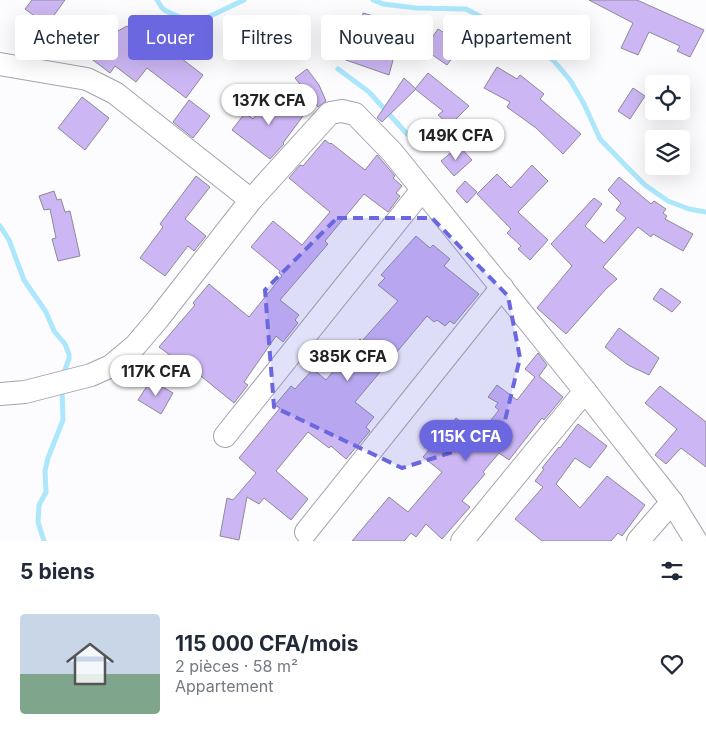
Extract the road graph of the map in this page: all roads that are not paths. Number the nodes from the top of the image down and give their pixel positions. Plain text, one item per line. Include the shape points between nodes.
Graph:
1 (0, 64) edge
2 (422, 190) junction
3 (251, 200) junction
4 (502, 287) junction
5 (586, 392) junction
6 (0, 394) edge
7 (225, 436) dead end
8 (672, 502) junction
9 (306, 532) dead end
10 (462, 541) edge
11 (638, 541) edge
12 (696, 541) edge

1 - 3 street via 87,79 115,93
2 - 3 street via 392,152 355,114 342,111 330,114
2 - 4 street
2 - 7 street
3 - 6 street via 158,319 135,346 111,366 90,375
4 - 5 street
4 - 9 street
5 - 8 street
5 - 10 street
8 - 11 street
8 - 12 street

